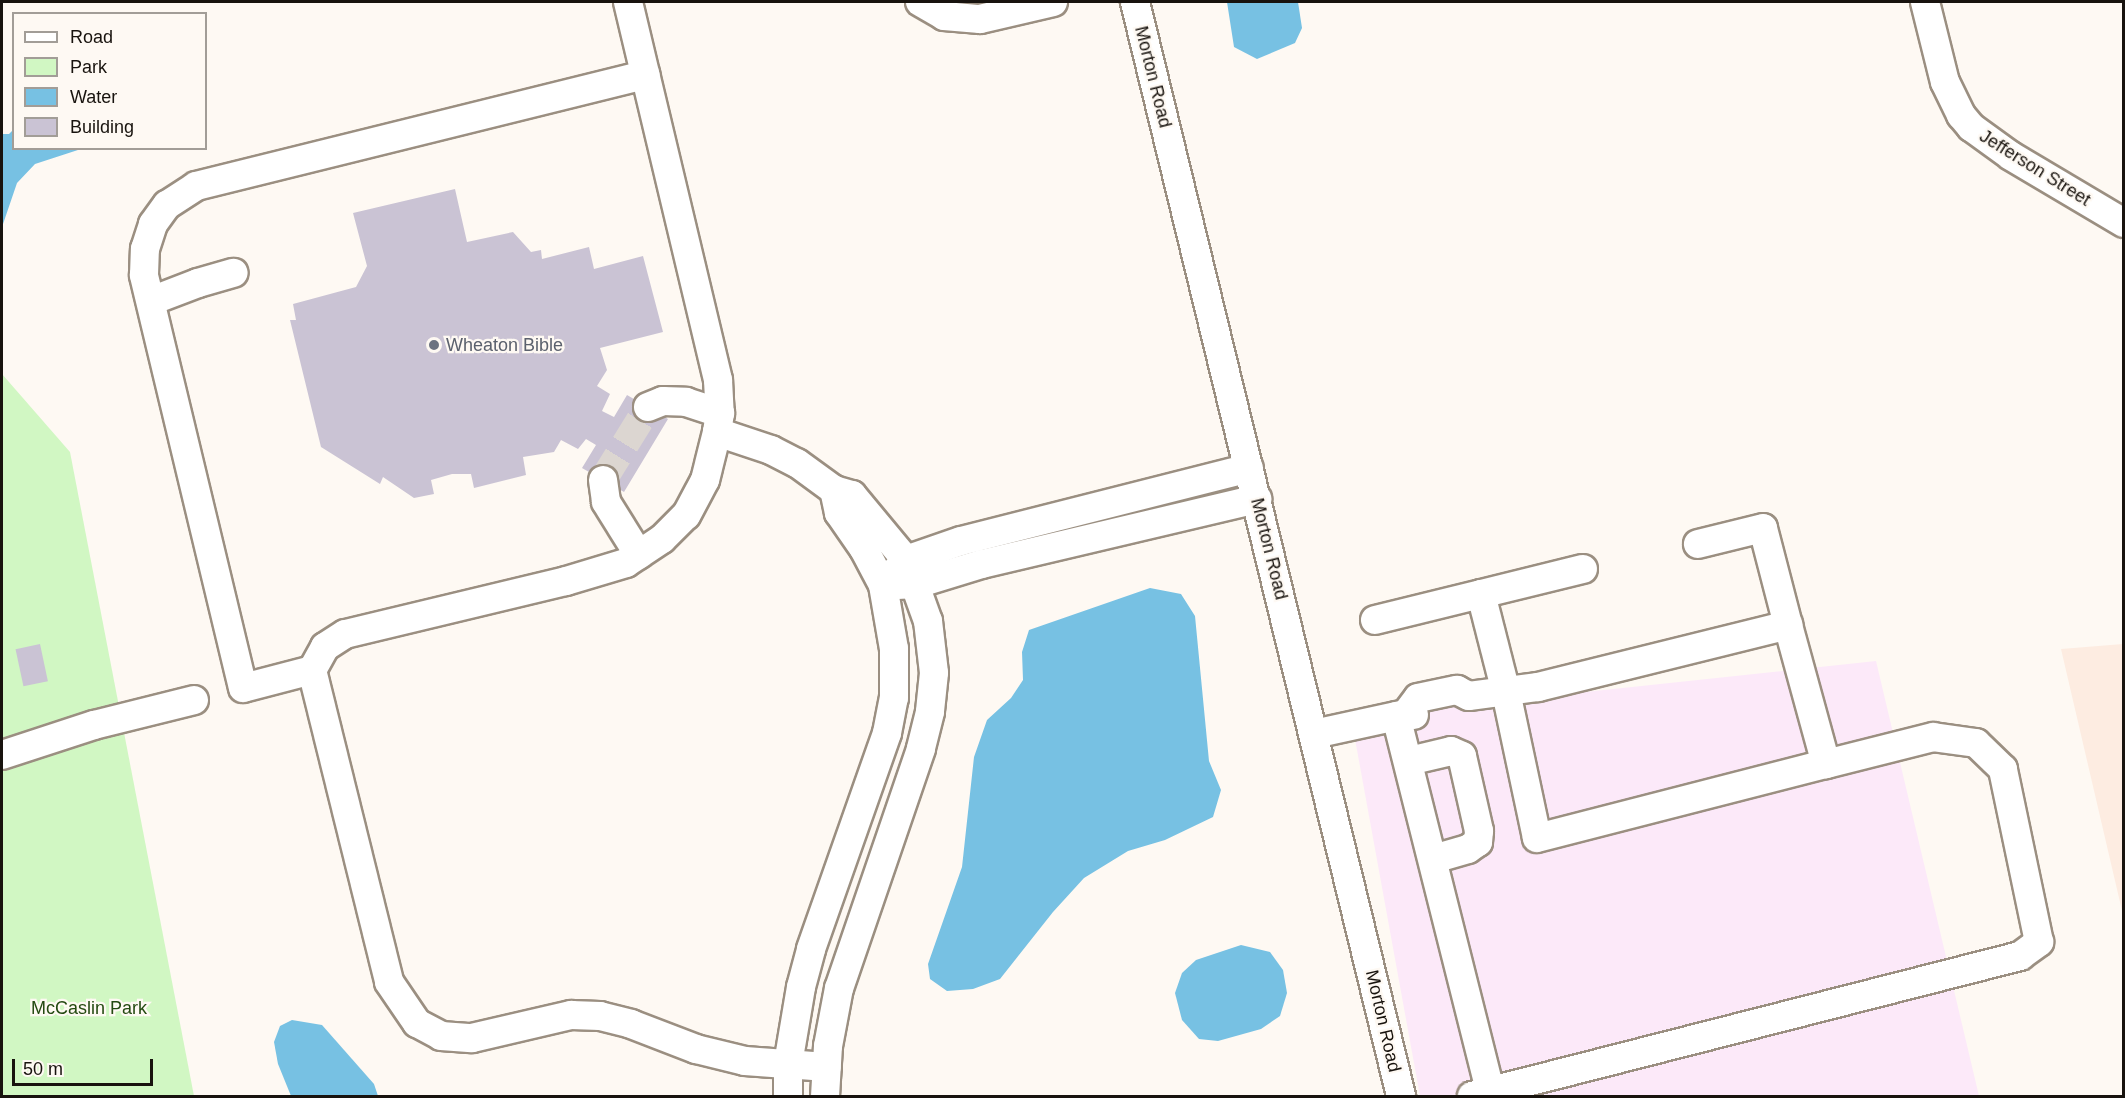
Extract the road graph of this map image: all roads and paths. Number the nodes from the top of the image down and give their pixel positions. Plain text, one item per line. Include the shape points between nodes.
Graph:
1 (628, 2) edge
2 (920, 2) edge
3 (1053, 2) edge
4 (1135, 2) edge
5 (1925, 2) edge
6 (645, 75) junction
7 (2124, 223) edge
8 (234, 273) dead end
9 (151, 301) junction
10 (648, 407) dead end
11 (718, 422) junction
12 (1249, 468) junction
13 (603, 480) dead end
14 (834, 490) junction
15 (1257, 500) junction
16 (1698, 544) dead end
17 (639, 555) junction
18 (1583, 569) dead end
19 (911, 572) junction
20 (883, 585) junction
21 (1481, 594) junction
22 (1375, 620) dead end
23 (1788, 625) junction
24 (312, 670) junction
25 (1506, 692) junction
26 (194, 700) dead end
27 (1401, 715) junction
28 (1314, 734) junction
29 (2, 755) edge
30 (1409, 761) junction
31 (1826, 764) junction
32 (1432, 859) junction
33 (788, 1064) junction
34 (827, 1066) junction
35 (1481, 1093) edge
36 (788, 1096) edge
37 (825, 1096) edge
38 (1401, 1096) edge

1 - 6 street
2 - 3 street via 944,16 980,19
4 - 12 street, Morton Road
5 - 7 street, Jefferson Street via 1945,82 1971,127 2011,156
6 - 9 street via 196,186 167,205 153,224 145,249 144,275
6 - 11 street via 718,380
8 - 9 street
9 - 24 street via 243,688
10 - 11 street via 663,402 686,402
11 - 14 street via 797,463
11 - 17 street via 705,480 686,514 663,539
12 - 15 street, Morton Road
12 - 19 street via 961,541
13 - 17 street via 606,502
14 - 19 street via 852,495
14 - 20 street via 839,513
15 - 19 street via 982,564
15 - 28 street, Morton Road
16 - 23 street via 1763,528
17 - 24 street via 626,563 566,581 345,634 325,647
18 - 21 street
19 - 20 street
19 - 34 street via 928,621 934,673 930,712 921,749 839,988
20 - 33 street via 894,649 894,698 887,733 811,948
21 - 22 street
21 - 25 street
23 - 25 street
23 - 31 street
24 - 33 street via 389,982 417,1023 441,1036 472,1038 571,1015 600,1016 745,1061
25 - 27 street via 1469,696 1458,709 1425,717
25 - 31 street via 1537,838
26 - 29 street via 94,724
27 - 28 street
27 - 30 street
28 - 38 street, Morton Road
30 - 32 street
30 - 32 street via 1451,751 1462,756 1478,842 1468,849
31 - 35 street via 1934,737 1976,743 2003,769 2039,942 2020,956
32 - 35 street
33 - 34 street
33 - 36 street
34 - 37 street

